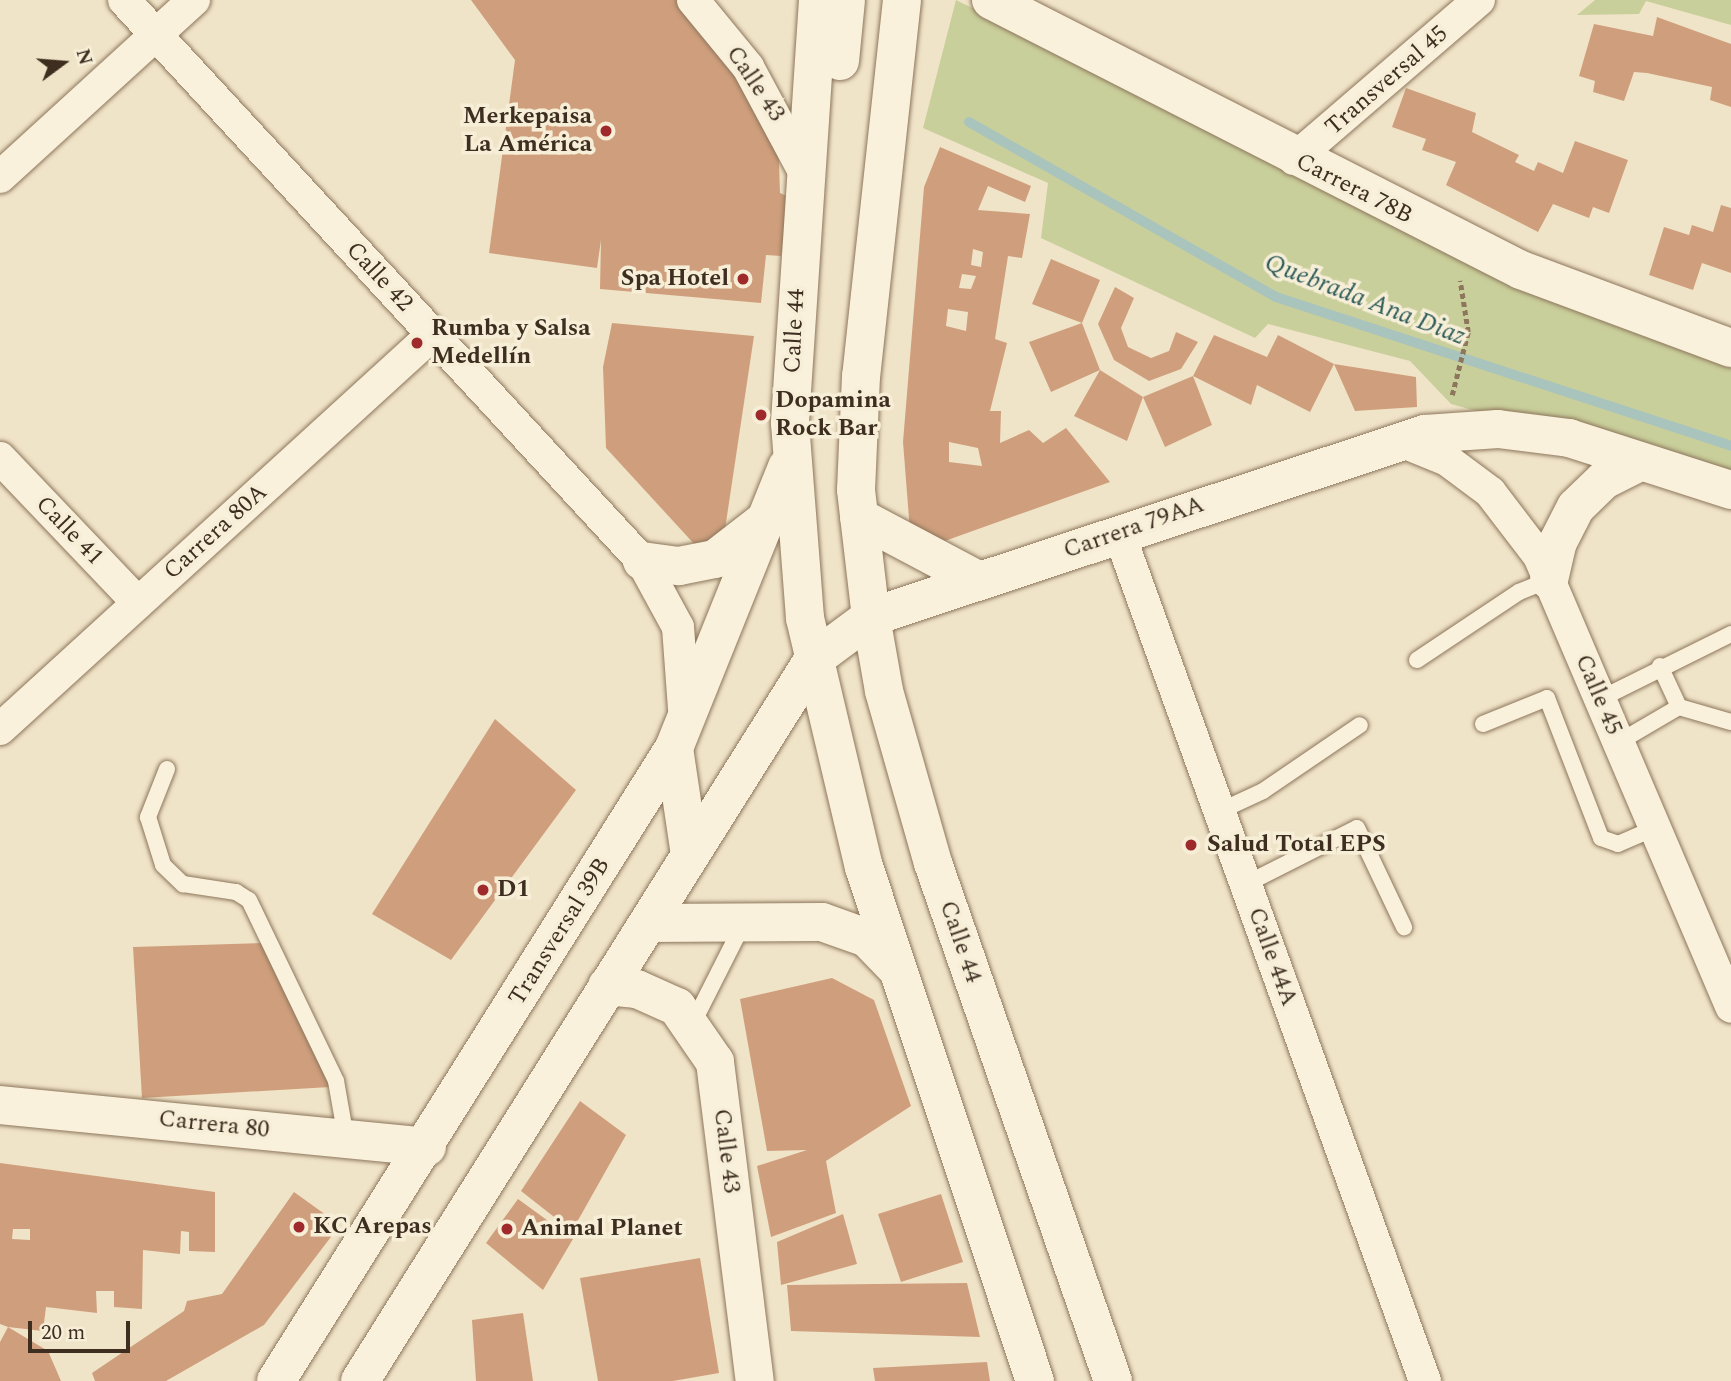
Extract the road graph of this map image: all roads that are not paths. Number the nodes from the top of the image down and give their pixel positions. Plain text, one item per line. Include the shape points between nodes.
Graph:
1 (124, 0) edge
2 (194, 0) edge
3 (692, 0) edge
4 (818, 0) edge
5 (846, 0) edge
6 (879, 0) edge
7 (902, 0) edge
8 (990, 0) edge
9 (1479, 0) edge
10 (156, 35) junction
11 (1294, 159) junction
12 (834, 170) junction
13 (0, 177) edge
14 (432, 335) junction
15 (1731, 348) edge
16 (1398, 440) junction
17 (791, 455) junction
18 (0, 458) edge
19 (1640, 462) junction
20 (1731, 490) edge
21 (771, 511) junction
22 (859, 519) junction
23 (1118, 533) junction
24 (642, 561) junction
25 (978, 580) junction
26 (1549, 580) junction
27 (138, 603) junction
28 (870, 617) junction
29 (1731, 634) edge
30 (813, 660) junction
31 (1417, 660) dead end
32 (1660, 667) junction
33 (1600, 699) junction
34 (1679, 707) junction
35 (1731, 722) edge
36 (1483, 724) dead end
37 (1360, 725) dead end
38 (0, 729) edge
39 (1619, 742) junction
40 (674, 748) junction
41 (166, 769) dead end
42 (1220, 811) junction
43 (1655, 828) junction
44 (690, 855) junction
45 (1246, 884) junction
46 (744, 922) junction
47 (648, 923) junction
48 (1404, 927) dead end
49 (899, 972) junction
50 (607, 986) junction
51 (1731, 1007) edge
52 (693, 1023) junction
53 (0, 1105) edge
54 (346, 1138) junction
55 (427, 1147) junction
56 (276, 1381) edge
57 (360, 1381) edge
58 (755, 1381) edge
59 (1035, 1381) edge
60 (1113, 1381) edge
61 (1425, 1381) edge

1 - 10 street, Calle 42
2 - 10 street
3 - 12 street, Calle 43
4 - 12 main road, Calle 44
5 - 12 main road, Calle 44
6 - 12 main road, Calle 44
7 - 22 main road, Calle 44 via 861,376
8 - 11 main road, Carrera 78B
9 - 11 street, Transversal 45
10 - 13 street
10 - 14 street, Calle 42
11 - 15 main road, Carrera 78B via 1521,270
12 - 17 main road, Calle 44
12 - 22 main road, Calle 44 via 842,371
12 - 30 main road, Calle 44 via 809,389
14 - 24 street, Calle 42
14 - 27 street, Carrera 80A
16 - 19 main road via 1461,430 1534,432
16 - 23 main road, Carrera 79AA
16 - 26 street, Calle 45 via 1447,460 1490,492 1525,533
17 - 21 main road, Transversal 39B
17 - 30 main road, Calle 44
18 - 27 street, Calle 41
19 - 20 main road
19 - 26 main road via 1604,480 1576,507 1558,542
21 - 24 main road via 747,539 715,559 679,566
21 - 40 main road, Transversal 39B
22 - 25 main road
22 - 28 main road, Calle 44
22 - 30 main road
23 - 25 main road, Carrera 79AA
23 - 42 street, Calle 44A
24 - 40 street, Calle 42 via 669,603 684,651 686,700
25 - 28 main road, Carrera 79AA
26 - 31 lane via 1519,592
26 - 33 street, Calle 45
27 - 38 street, Carrera 80A
28 - 30 main road
28 - 60 main road, Calle 44 via 884,691 933,863
29 - 32 lane
30 - 44 main road
30 - 49 main road, Calle 44 via 864,867
32 - 33 lane
32 - 34 lane
33 - 39 street, Calle 45
34 - 35 lane
34 - 39 lane
36 - 43 lane via 1547,698 1601,838 1618,844
37 - 42 lane via 1263,791
39 - 43 street, Calle 45
40 - 44 main road
40 - 55 main road, Transversal 39B
41 - 54 lane via 148,817 163,865 183,884 236,892 249,900 336,1081
42 - 45 street, Calle 44A
43 - 51 street, Calle 45
44 - 47 main road
45 - 48 lane via 1357,828
45 - 61 street, Calle 44A
46 - 47 main road
46 - 49 main road via 838,925 867,938
46 - 52 lane
47 - 50 main road
49 - 59 main road, Calle 44
50 - 52 main road, Calle 43 via 658,996
50 - 57 main road
52 - 58 main road, Calle 43 via 715,1062
53 - 54 main road, Carrera 80
54 - 55 main road, Carrera 80
55 - 56 main road, Transversal 39B

